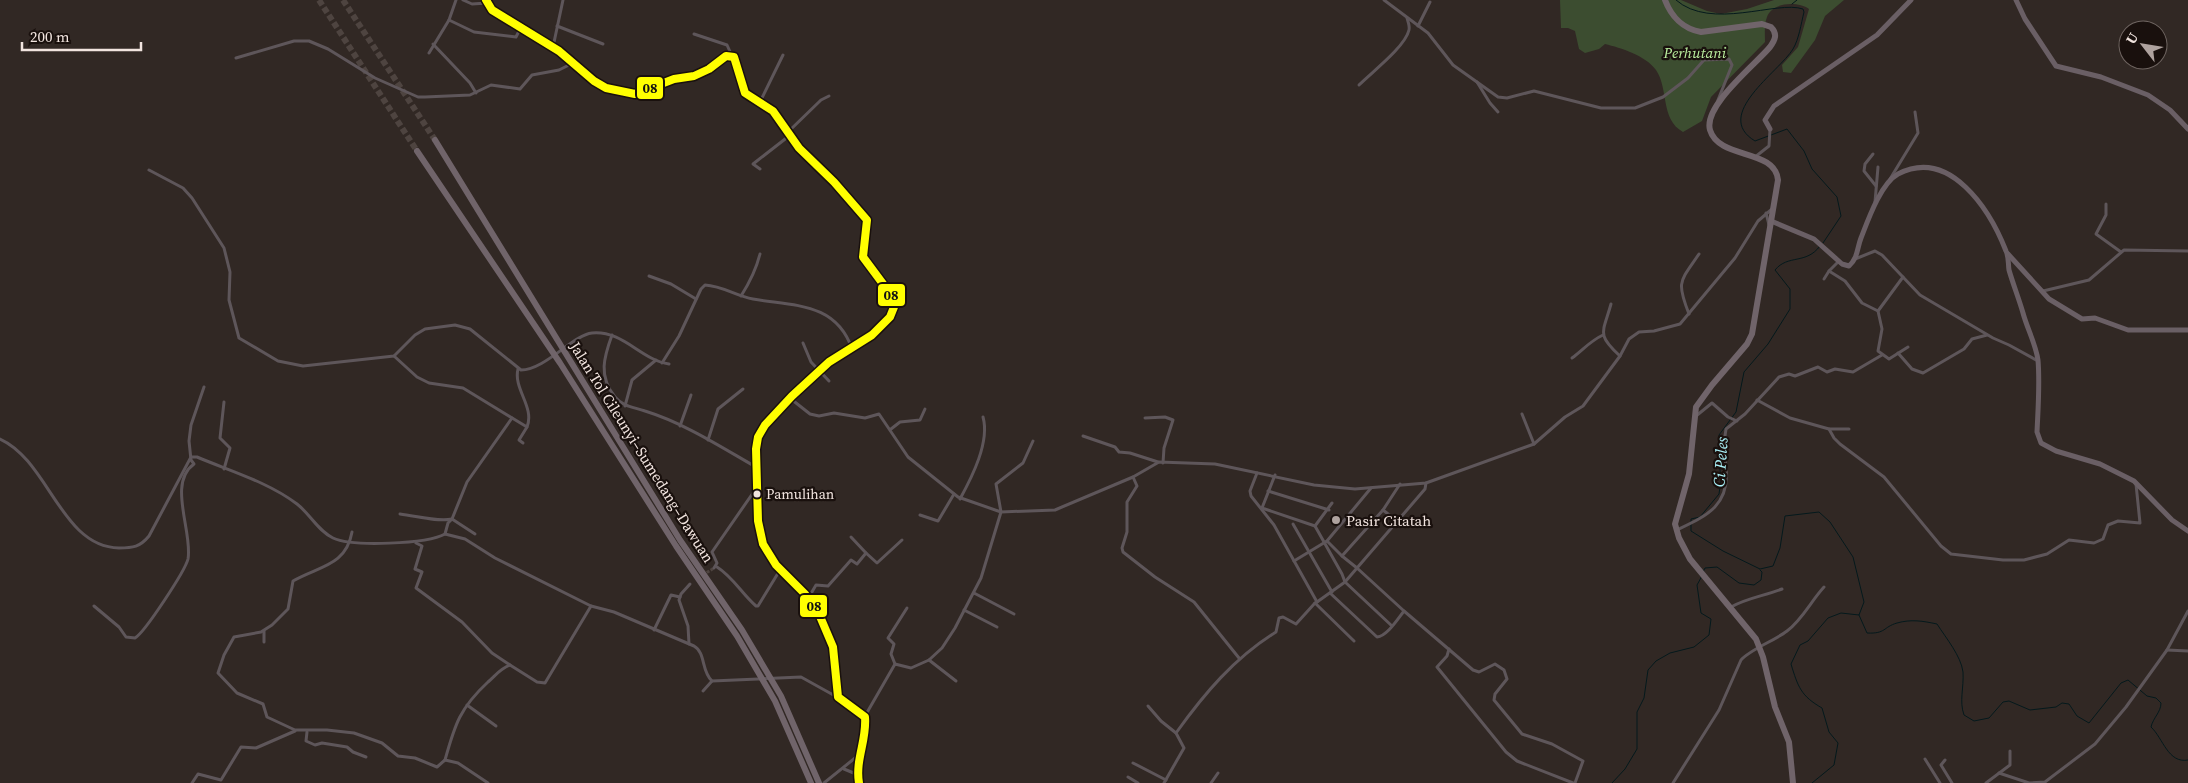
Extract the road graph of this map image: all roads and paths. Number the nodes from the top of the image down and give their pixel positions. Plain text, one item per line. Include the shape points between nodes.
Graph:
1 (456, 0) edge
2 (464, 0) edge
3 (562, 0) edge
4 (1384, 0) edge
5 (1665, 0) edge
6 (1911, 0) edge
7 (2016, 0) edge
8 (487, 2) edge
9 (1430, 2) dead end
10 (1407, 18) junction
11 (449, 20) junction
12 (557, 26) junction
13 (1418, 26) junction
14 (521, 28) junction
15 (694, 34) dead end
16 (433, 44) junction
17 (603, 44) dead end
18 (553, 47) junction
19 (429, 53) dead end
20 (732, 56) junction
21 (784, 56) dead end
22 (236, 58) dead end
23 (574, 63) junction
24 (1476, 79) junction
25 (1359, 85) dead end
26 (476, 93) junction
27 (829, 96) dead end
28 (760, 102) junction
29 (1718, 105) junction
30 (1498, 112) dead end
31 (1915, 112) dead end
32 (1770, 129) joint
33 (2188, 129) edge
34 (788, 134) junction
35 (435, 140) tunnel mouth
36 (417, 151) tunnel mouth
37 (1873, 154) dead end
38 (1753, 158) junction
39 (1878, 167) dead end
40 (760, 169) dead end
41 (149, 170) dead end
42 (1889, 180) junction
43 (1876, 186) junction
44 (2106, 204) dead end
45 (1874, 205) junction
46 (1773, 209) junction
47 (1766, 213) junction
48 (1770, 223) junction
49 (2188, 251) edge
50 (2121, 252) junction
51 (760, 254) dead end
52 (1699, 254) dead end
53 (2008, 254) junction
54 (1855, 259) junction
55 (1839, 261) junction
56 (1829, 271) junction
57 (649, 276) dead end
58 (1903, 276) junction
59 (1824, 279) dead end
60 (2043, 291) junction
61 (741, 296) junction
62 (696, 299) junction
63 (1611, 304) dead end
64 (1878, 311) junction
65 (1689, 314) junction
66 (2188, 330) edge
67 (612, 335) junction
68 (1603, 335) junction
69 (1987, 335) junction
70 (803, 343) dead end
71 (1908, 347) dead end
72 (852, 349) junction
73 (1898, 353) junction
74 (1882, 355) junction
75 (394, 356) junction
76 (1620, 356) junction
77 (1572, 358) dead end
78 (656, 360) junction
79 (2038, 361) junction
80 (662, 363) junction
81 (669, 364) dead end
82 (518, 369) junction
83 (820, 370) junction
84 (829, 381) dead end
85 (204, 387) dead end
86 (743, 389) dead end
87 (691, 395) dead end
88 (791, 398) junction
89 (1758, 400) junction
90 (224, 402) dead end
91 (625, 406) junction
92 (925, 409) dead end
93 (1522, 414) dead end
94 (982, 417) dead end
95 (512, 418) junction
96 (1144, 418) dead end
97 (1694, 418) junction
98 (1733, 419) junction
99 (680, 426) junction
100 (527, 427) junction
101 (1830, 429) junction
102 (1849, 429) dead end
103 (891, 430) junction
104 (1083, 436) dead end
105 (0, 439) edge
106 (708, 440) junction
107 (1033, 441) dead end
108 (523, 443) dead end
109 (1534, 444) junction
110 (191, 457) junction
111 (1161, 462) junction
112 (757, 467) junction
113 (224, 469) junction
114 (1257, 473) junction
115 (1275, 475) junction
116 (1132, 477) junction
117 (1426, 483) junction
118 (2136, 483) junction
119 (1400, 484) junction
120 (756, 488) junction
121 (1372, 488) junction
122 (1268, 491) junction
123 (954, 494) junction
124 (960, 498) junction
125 (1332, 503) dead end
126 (1262, 508) junction
127 (1329, 510) junction
128 (1383, 510) junction
129 (1001, 512) junction
130 (400, 514) dead end
131 (920, 515) dead end
132 (452, 519) junction
133 (1397, 521) junction
134 (1293, 524) dead end
135 (1315, 526) junction
136 (1676, 530) junction
137 (2188, 531) edge
138 (352, 532) dead end
139 (446, 534) junction
140 (474, 534) dead end
141 (851, 538) dead end
142 (902, 540) dead end
143 (350, 542) junction
144 (1325, 542) junction
145 (415, 543) junction
146 (1310, 552) junction
147 (866, 553) junction
148 (1342, 556) junction
149 (1294, 561) junction
150 (1357, 568) junction
151 (780, 570) junction
152 (1345, 582) junction
153 (690, 584) dead end
154 (1824, 587) dead end
155 (1782, 589) dead end
156 (1331, 592) junction
157 (974, 593) junction
158 (680, 597) junction
159 (809, 597) junction
160 (1316, 602) junction
161 (94, 606) dead end
162 (591, 606) junction
163 (1731, 607) junction
164 (907, 608) dead end
165 (964, 610) junction
166 (1404, 611) junction
167 (2188, 611) edge
168 (1014, 614) dead end
169 (1392, 626) junction
170 (997, 627) dead end
171 (654, 630) junction
172 (264, 631) junction
173 (1354, 641) dead end
174 (264, 642) dead end
175 (689, 644) junction
176 (1449, 649) junction
177 (1760, 649) junction
178 (2167, 650) junction
179 (2188, 651) edge
180 (1238, 658) junction
181 (930, 660) junction
182 (895, 664) junction
183 (510, 666) junction
184 (712, 681) junction
185 (956, 681) dead end
186 (704, 691) dead end
187 (838, 697) junction
188 (466, 705) junction
189 (1148, 706) dead end
190 (865, 717) junction
191 (496, 726) dead end
192 (295, 730) junction
193 (307, 732) junction
194 (1176, 733) junction
195 (2010, 751) dead end
196 (860, 754) junction
197 (366, 757) dead end
198 (1925, 759) dead end
199 (445, 760) junction
200 (1945, 760) dead end
201 (1133, 763) dead end
202 (842, 769) junction
203 (1218, 773) dead end
204 (1999, 773) junction
205 (856, 774) junction
206 (1128, 777) dead end
207 (1165, 782) edge
208 (192, 783) edge
209 (488, 783) edge
210 (811, 783) edge
211 (819, 783) edge
212 (824, 783) edge
213 (859, 783) edge
214 (1138, 783) edge
215 (1211, 783) edge
216 (1574, 783) edge
217 (1672, 783) edge
218 (1793, 783) edge
219 (1940, 783) edge
220 (1952, 783) edge
221 (1986, 783) edge

1 - 11 street
2 - 8 street via 472,4
3 - 12 street
4 - 10 street
5 - 29 highway via 1673,16 1698,32 1762,24 1774,31 1775,41
6 - 32 street via 1876,35 1774,106 1765,120
7 - 33 street via 2056,66 2101,77 2148,96 2170,110
8 - 14 main road via 492,10
9 - 13 street
10 - 13 street
10 - 25 street via 1409,29 1402,41
11 - 14 street via 474,32 516,37
11 - 16 street
12 - 17 street
12 - 18 street
13 - 24 street via 1444,50 1453,64
14 - 18 main road
15 - 20 street via 727,45
16 - 19 street
16 - 26 street
18 - 23 main road
20 - 23 main road via 726,56 701,73 635,94 606,88
20 - 28 main road via 737,62 743,91
21 - 28 street
22 - 26 street via 300,40 328,49 375,78 418,97
23 - 26 street via 532,75 520,89 491,85
24 - 29 street via 1498,97 1534,91 1601,108 1635,108 1663,97 1688,78 1704,60 1729,59 1732,65
24 - 30 street
27 - 34 street via 821,100
28 - 34 main road via 774,111
29 - 38 highway via 1710,122 1712,134 1721,143
31 - 42 street via 1918,133
32 - 38 street via 1766,150
34 - 40 street via 753,164
34 - 72 main road via 867,220 863,257 894,300 893,311 884,324
35 - 211 highway, Jalan Tol Cileunyi–Sumedang–Dawuan via 680,540 757,655 781,696
36 - 210 highway, Jalan Tol Cileunyi–Sumedang–Dawuan via 560,363 737,636 774,701
37 - 43 street via 1864,164 1864,172
38 - 46 highway via 1769,164 1776,173 1778,180
39 - 43 street
41 - 75 street via 183,188 224,248 230,272 229,300 239,338 278,361 303,366
42 - 45 street
42 - 53 street via 1921,166 1934,167 1950,176 1986,210
43 - 45 street
44 - 50 street via 2106,215 2096,234
45 - 54 street
46 - 47 street
46 - 48 highway
47 - 48 street
47 - 65 street via 1736,258
48 - 55 street via 1796,230
48 - 97 highway via 1752,334 1702,397
49 - 50 street via 2132,249
50 - 60 street via 2089,280
51 - 61 street via 754,277 748,281
52 - 65 street via 1681,282 1681,293
53 - 60 street
53 - 79 street via 2009,271
54 - 55 street via 1847,266
54 - 58 street via 1875,251
55 - 56 street
56 - 59 street
56 - 64 street via 1845,281 1862,303
57 - 62 street
58 - 64 street
58 - 69 street via 1920,296
60 - 66 street via 2053,302 2082,319 2095,318 2128,330
61 - 62 street via 708,285
61 - 72 street via 804,306 824,314 847,333
62 - 80 street
63 - 68 street
64 - 74 street via 1882,329 1878,350
65 - 76 street via 1672,327 1636,333
67 - 78 street
67 - 82 street via 590,333 539,364 529,369
67 - 91 street via 603,369 606,382
68 - 76 street via 1604,341
68 - 77 street via 1588,342
69 - 73 street via 1972,340 1964,349 1923,373 1912,369
69 - 79 street
70 - 83 street via 808,357
71 - 73 street
72 - 83 main road
73 - 74 street via 1889,359
74 - 89 street via 1852,372 1835,369 1827,372 1818,368 1795,376 1779,377
75 - 82 street via 425,329 455,325 470,329
75 - 95 street via 417,378 463,388
76 - 109 street via 1588,401
78 - 80 street
78 - 91 street via 632,380
79 - 118 street via 2038,432 2041,443 2056,451 2100,464
80 - 81 street
82 - 100 street via 518,382 528,414
83 - 84 street
83 - 88 main road
85 - 110 street via 191,425
86 - 106 street via 718,410
87 - 99 street
88 - 103 street via 810,414 819,416 834,413 865,418 879,414
88 - 112 main road via 761,430
89 - 98 street
89 - 101 street via 1790,418
90 - 113 street via 220,438 230,448
91 - 99 street
92 - 103 street via 920,420 900,422
93 - 109 street
94 - 124 street via 985,437
95 - 100 street
95 - 132 street via 467,482
96 - 111 street via 1173,420
97 - 98 street via 1712,403
97 - 136 highway via 1689,474 1677,514
98 - 136 street via 1724,436 1725,491 1711,513
99 - 106 street
100 - 108 street via 519,440
101 - 102 street
101 - 118 street via 1840,444 1884,477 1941,546 1956,555 2024,560 2044,555 2069,540 2098,542 2103,539 2105,527 2109,524 2118,521 2140,523
103 - 123 street via 908,457
104 - 111 street via 1117,448 1118,452
105 - 110 street via 10,444 35,468 64,514 82,533 110,548 135,548 150,536
106 - 112 street
107 - 129 street via 1023,463 996,484
109 - 117 street
110 - 113 street
110 - 161 street via 194,464 185,473 182,488 188,560 162,606 138,636 132,638 126,637
111 - 114 street via 1215,464
111 - 116 street
112 - 120 main road
113 - 143 street via 265,485 297,504 332,538
114 - 115 street
114 - 126 street via 1250,493
115 - 121 street via 1314,485
115 - 122 street
116 - 129 street via 1055,510
116 - 180 street via 1137,486 1127,502 1123,552 1199,606
117 - 119 street
117 - 133 street via 1425,489
118 - 137 street via 2172,520
119 - 121 street
119 - 128 street
120 - 151 main road via 758,534 766,553
120 - 151 street via 712,552 716,568 737,584 756,606
121 - 144 street
122 - 126 street
122 - 127 street
123 - 124 street
123 - 131 street via 938,521
124 - 129 street
125 - 127 street
126 - 135 street
126 - 149 street
127 - 135 street
128 - 133 street
128 - 148 street
129 - 157 street
130 - 132 street via 440,521
132 - 139 street
132 - 140 street
133 - 150 street
134 - 146 street
135 - 144 street
136 - 163 highway via 1687,555
138 - 143 street
139 - 145 street
139 - 162 street via 465,539 495,558
141 - 147 street
142 - 147 street via 878,563
143 - 145 street
143 - 172 street via 338,560 294,581 288,609
144 - 146 street
144 - 148 street
144 - 152 street
145 - 183 street via 422,546 415,569 422,572 416,588 462,622 492,653
146 - 149 street
146 - 156 street
147 - 159 street via 857,564 850,560 828,586 816,585
148 - 150 street
149 - 160 street
150 - 152 street
150 - 166 street
151 - 159 main road
152 - 156 street
152 - 169 street
153 - 158 street
154 - 177 street via 1798,622
155 - 163 street via 1748,598
156 - 160 street
156 - 169 street via 1377,637
157 - 165 street
157 - 168 street
158 - 171 street via 671,595
158 - 175 street
159 - 187 main road via 834,649
160 - 173 street
160 - 180 street via 1296,624 1279,618 1275,633
162 - 171 street via 614,612
162 - 183 street via 545,683 537,682
163 - 177 highway
164 - 182 street via 888,638 894,644 891,654
165 - 170 street
165 - 181 street via 942,648
166 - 169 street
166 - 176 street
167 - 178 street
171 - 175 street
172 - 174 street
172 - 192 street via 234,637 218,674 237,693 263,704 267,718
175 - 184 street via 700,651 706,675
176 - 216 street via 1437,667 1506,752 1517,761
176 - 216 street via 1476,672 1495,664 1504,670 1507,679 1494,700 1522,734 1552,744 1583,762
177 - 217 street via 1746,654 1737,666 1719,710
177 - 218 highway via 1775,707 1789,742
178 - 179 street
178 - 204 street via 2097,742 2051,779 2029,783
180 - 194 street
181 - 182 street via 911,668
181 - 185 street
182 - 190 street
183 - 188 street via 496,673
184 - 186 street
184 - 187 street via 801,677
187 - 190 main road
188 - 191 street
188 - 199 street via 458,717
189 - 194 street
190 - 196 main road via 867,724
192 - 193 street
192 - 208 street via 256,748 241,747 221,780 198,774
193 - 197 street via 306,741 312,744 342,746
193 - 199 street via 354,732 376,740 398,756 414,758 437,768
194 - 207 street via 1184,748
195 - 204 street via 2010,765
196 - 202 street
196 - 205 main road
198 - 219 street
199 - 209 street via 458,763
200 - 220 street via 1941,765
201 - 207 street
202 - 205 street
202 - 212 street
203 - 215 street
204 - 221 street
205 - 213 main road
206 - 214 street

